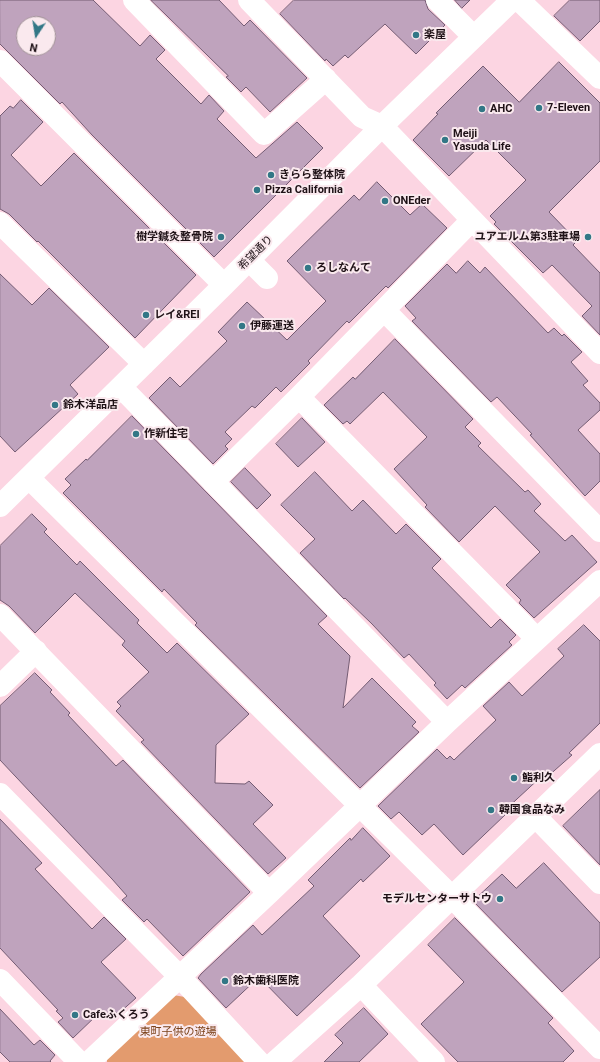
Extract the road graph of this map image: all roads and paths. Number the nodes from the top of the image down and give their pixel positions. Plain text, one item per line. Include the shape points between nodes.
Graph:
1 (134, 0) edge
2 (249, 0) edge
3 (437, 0) edge
4 (512, 0) edge
5 (519, 0) edge
6 (473, 36) junction
7 (3, 68) edge
8 (600, 78) edge
9 (326, 79) junction
10 (382, 126) junction
11 (472, 221) junction
12 (0, 223) edge
13 (249, 260) junction
14 (267, 278) dead end
15 (224, 285) junction
16 (384, 311) junction
17 (600, 353) edge
18 (144, 364) junction
19 (121, 387) junction
20 (299, 397) junction
21 (29, 478) junction
22 (213, 482) junction
23 (0, 506) edge
24 (600, 531) edge
25 (592, 592) edge
26 (0, 615) edge
27 (536, 638) junction
28 (36, 651) junction
29 (0, 686) edge
30 (447, 722) junction
31 (600, 754) edge
32 (0, 794) edge
33 (359, 806) junction
34 (536, 817) junction
35 (600, 883) edge
36 (269, 893) junction
37 (452, 897) junction
38 (180, 977) junction
39 (0, 980) edge
40 (361, 985) junction
41 (277, 1047) edge
42 (600, 1048) edge
43 (425, 1056) edge
44 (79, 1062) edge
45 (89, 1062) edge
46 (259, 1062) edge

1 - 9 street via 264,134
2 - 9 street
3 - 6 street
4 - 6 street, 希望通り
5 - 8 street
6 - 10 street, 希望通り
7 - 15 street
9 - 10 street via 362,117
10 - 11 street
10 - 13 street, 希望通り
11 - 16 street
11 - 17 street
12 - 18 street
13 - 14 street
13 - 15 street, 希望通り
15 - 18 street, 希望通り
16 - 20 street
16 - 24 street
18 - 19 street, 希望通り
19 - 21 street, 希望通り
19 - 22 street
20 - 22 street
20 - 27 street
21 - 23 street, 希望通り
21 - 33 street via 334,788
22 - 30 street
25 - 27 street
26 - 28 street
27 - 30 street
28 - 29 street
28 - 36 street via 83,692
30 - 33 street
31 - 34 street
32 - 38 street
33 - 36 street via 302,854
33 - 37 street via 417,872
34 - 35 street
34 - 37 street
36 - 38 street
37 - 40 street
37 - 42 street via 581,1021
38 - 45 street
38 - 46 street
39 - 44 street
40 - 41 street
40 - 43 street

